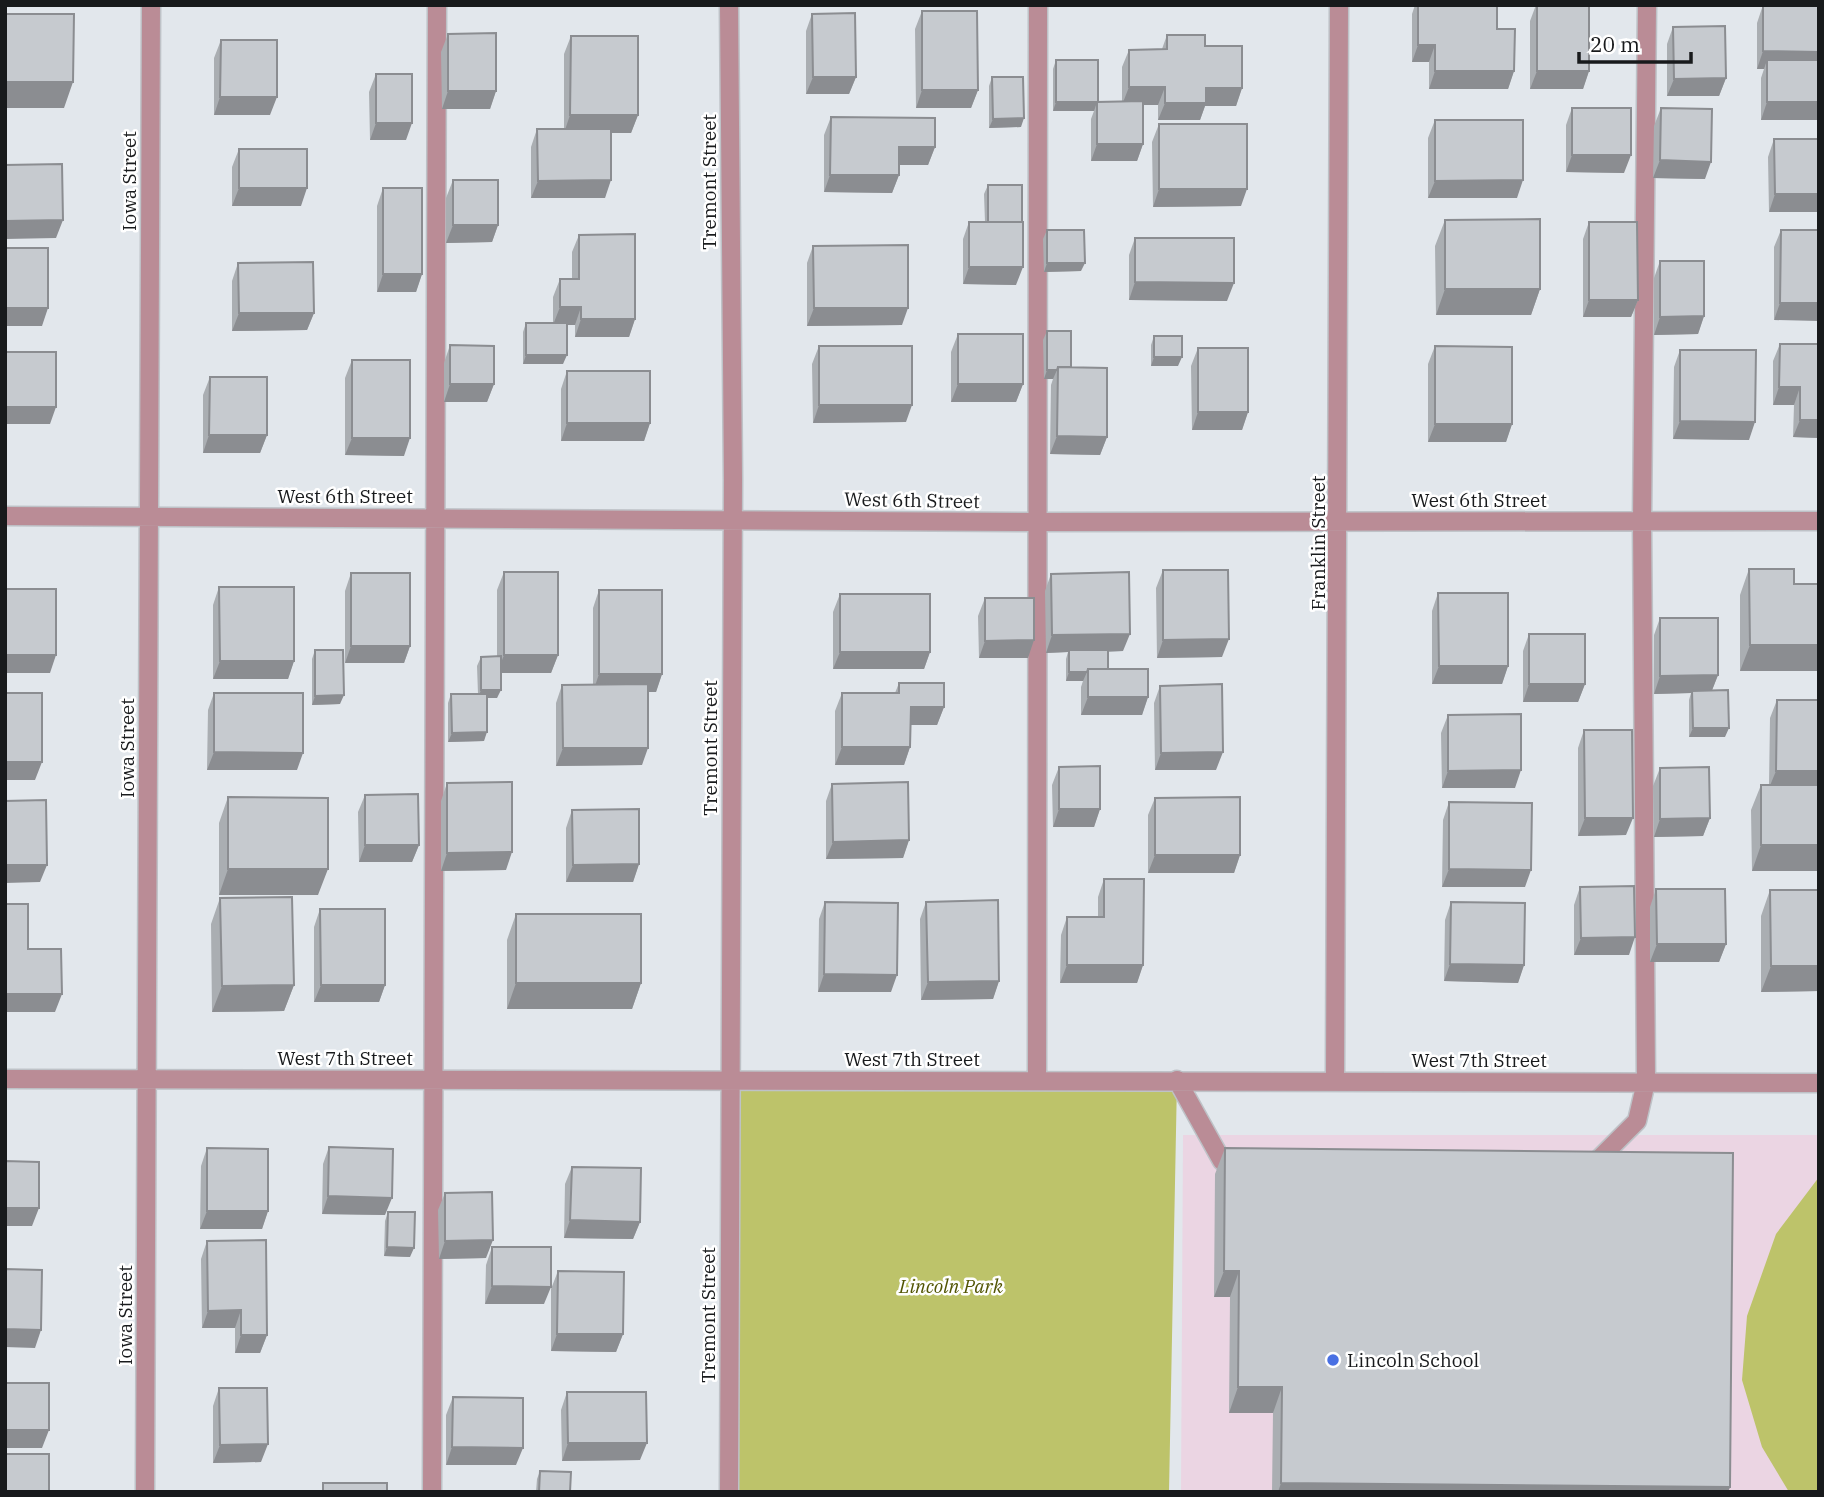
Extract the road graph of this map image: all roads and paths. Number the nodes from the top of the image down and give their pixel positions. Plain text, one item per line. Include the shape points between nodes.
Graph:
1 (151, 5) edge
2 (436, 5) edge
3 (729, 5) edge
4 (1038, 5) edge
5 (1339, 5) edge
6 (1647, 5) edge
7 (5, 516) edge
8 (149, 517) junction
9 (434, 518) junction
10 (733, 518) junction
11 (1339, 521) junction
12 (1642, 521) junction
13 (1819, 521) edge
14 (1037, 522) junction
15 (5, 1079) edge
16 (147, 1079) junction
17 (433, 1080) junction
18 (729, 1080) junction
19 (1037, 1080) junction
20 (1177, 1080) junction
21 (1335, 1080) junction
22 (1646, 1082) junction
23 (1819, 1083) edge
24 (1262, 1162) edge
25 (1569, 1162) edge
26 (145, 1492) edge
27 (432, 1492) edge
28 (729, 1492) edge

1 - 8 street, Iowa Street
2 - 9 street
3 - 10 street, Tremont Street
4 - 14 street
5 - 11 street, Franklin Street
6 - 12 street
7 - 8 street, West 6th Street
8 - 9 street, West 6th Street
8 - 16 street, Iowa Street
9 - 10 street, West 6th Street
9 - 17 street
10 - 14 street, West 6th Street
10 - 18 street, Tremont Street
11 - 12 street, West 6th Street
11 - 14 street, West 6th Street
11 - 21 street, Franklin Street
12 - 13 street, West 6th Street
12 - 22 street
14 - 19 street
15 - 16 street, West 7th Street
16 - 17 street, West 7th Street
16 - 26 street, Iowa Street
17 - 18 street, West 7th Street
17 - 27 street
18 - 19 street, West 7th Street
18 - 28 street, Tremont Street
19 - 20 street, West 7th Street
20 - 21 street, West 7th Street
20 - 24 street via 1222,1161
21 - 22 street, West 7th Street
22 - 23 street, West 7th Street
22 - 25 street via 1637,1121 1596,1162

